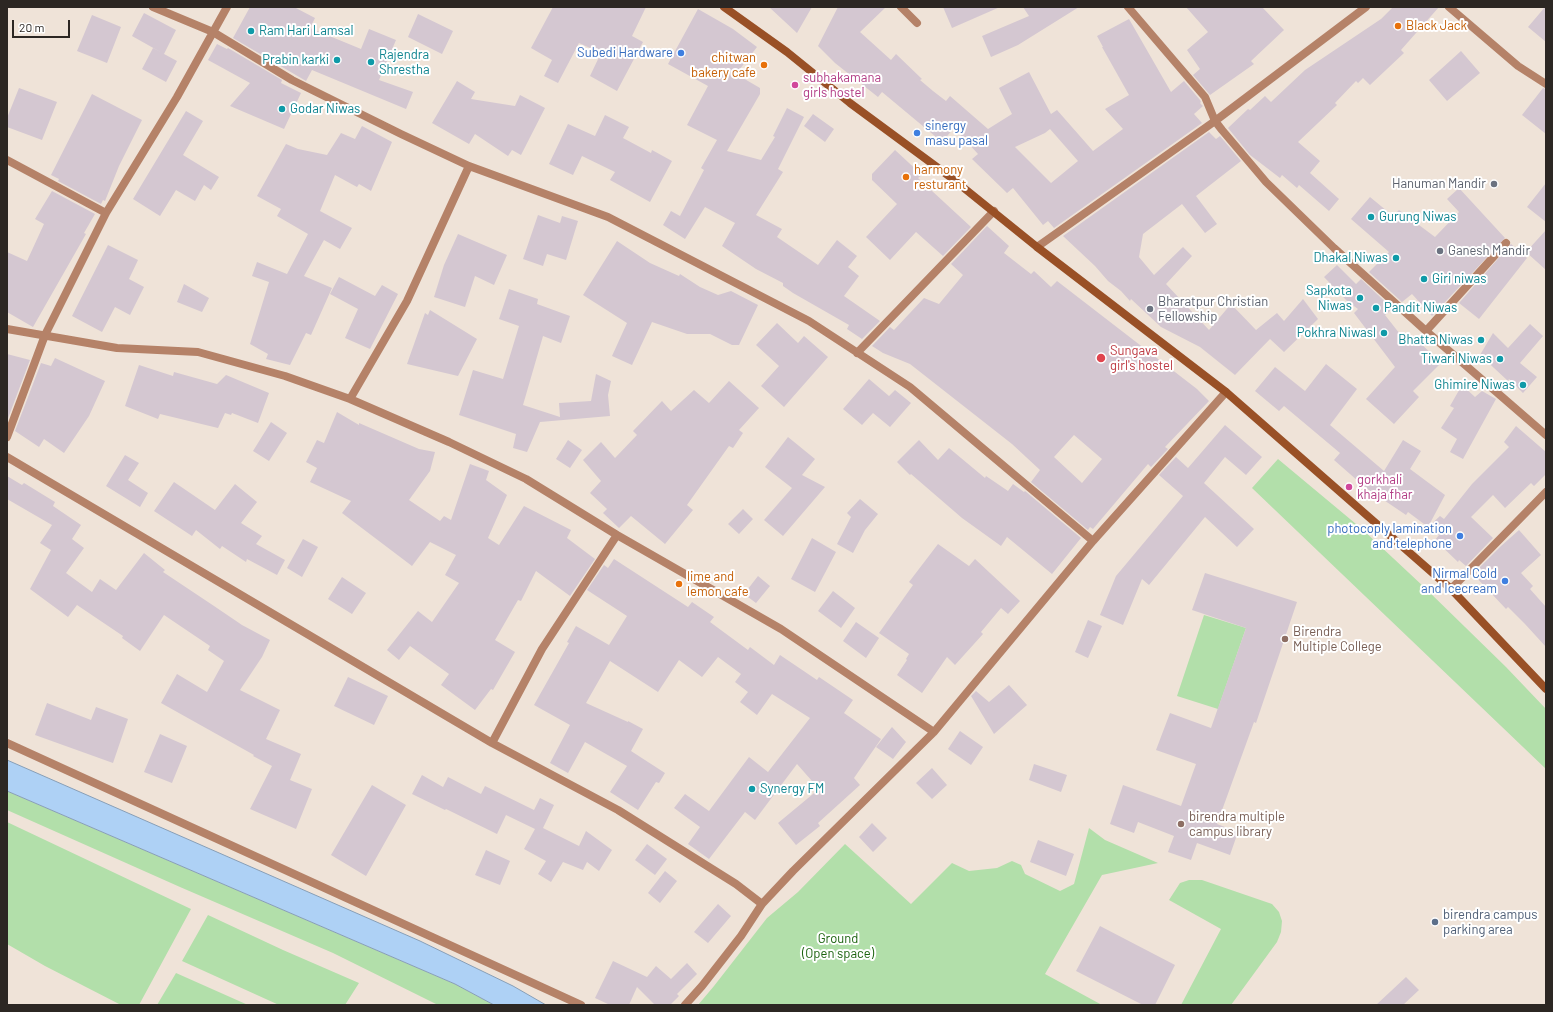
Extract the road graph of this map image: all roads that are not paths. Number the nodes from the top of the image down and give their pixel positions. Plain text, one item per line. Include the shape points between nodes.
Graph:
1 (153, 7) edge
2 (227, 7) edge
3 (724, 7) edge
4 (901, 7) edge
5 (1128, 7) edge
6 (1366, 7) edge
7 (1449, 7) edge
8 (917, 23) dead end
9 (213, 32) junction
10 (1546, 84) edge
11 (1215, 121) junction
12 (7, 160) edge
13 (469, 166) junction
14 (994, 211) junction
15 (106, 213) junction
16 (1506, 243) dead end
17 (1037, 248) junction
18 (7, 329) edge
19 (1426, 331) junction
20 (45, 335) junction
21 (857, 353) junction
22 (1226, 392) junction
23 (350, 399) junction
24 (1546, 435) edge
25 (7, 436) edge
26 (7, 457) edge
27 (1546, 492) edge
28 (617, 535) junction
29 (1093, 541) junction
30 (1451, 589) junction
31 (1546, 689) edge
32 (934, 732) junction
33 (7, 742) edge
34 (492, 743) junction
35 (762, 904) junction
36 (581, 1005) edge
37 (685, 1005) edge

1 - 9 street
2 - 9 street
3 - 14 street via 787,52 850,103
4 - 8 street
5 - 11 street via 1205,97
6 - 11 street
7 - 10 street via 1518,66
9 - 13 street via 292,80
9 - 15 street via 177,97
11 - 17 street
11 - 19 street via 1266,182
12 - 15 street
13 - 21 street via 608,217 809,321
13 - 23 street via 407,301
14 - 17 street
14 - 21 street
15 - 20 street
16 - 19 street
17 - 22 street
18 - 20 street
19 - 24 street
20 - 23 street via 117,348 198,352 285,376
20 - 25 street
21 - 29 street via 910,387
22 - 29 street
22 - 30 street
23 - 28 street via 526,478
26 - 34 street
27 - 30 street
28 - 32 street via 781,629
28 - 34 street via 542,649
29 - 32 street
30 - 31 street
32 - 35 street
33 - 36 street
34 - 35 street via 618,810 736,884
35 - 37 street via 741,936

